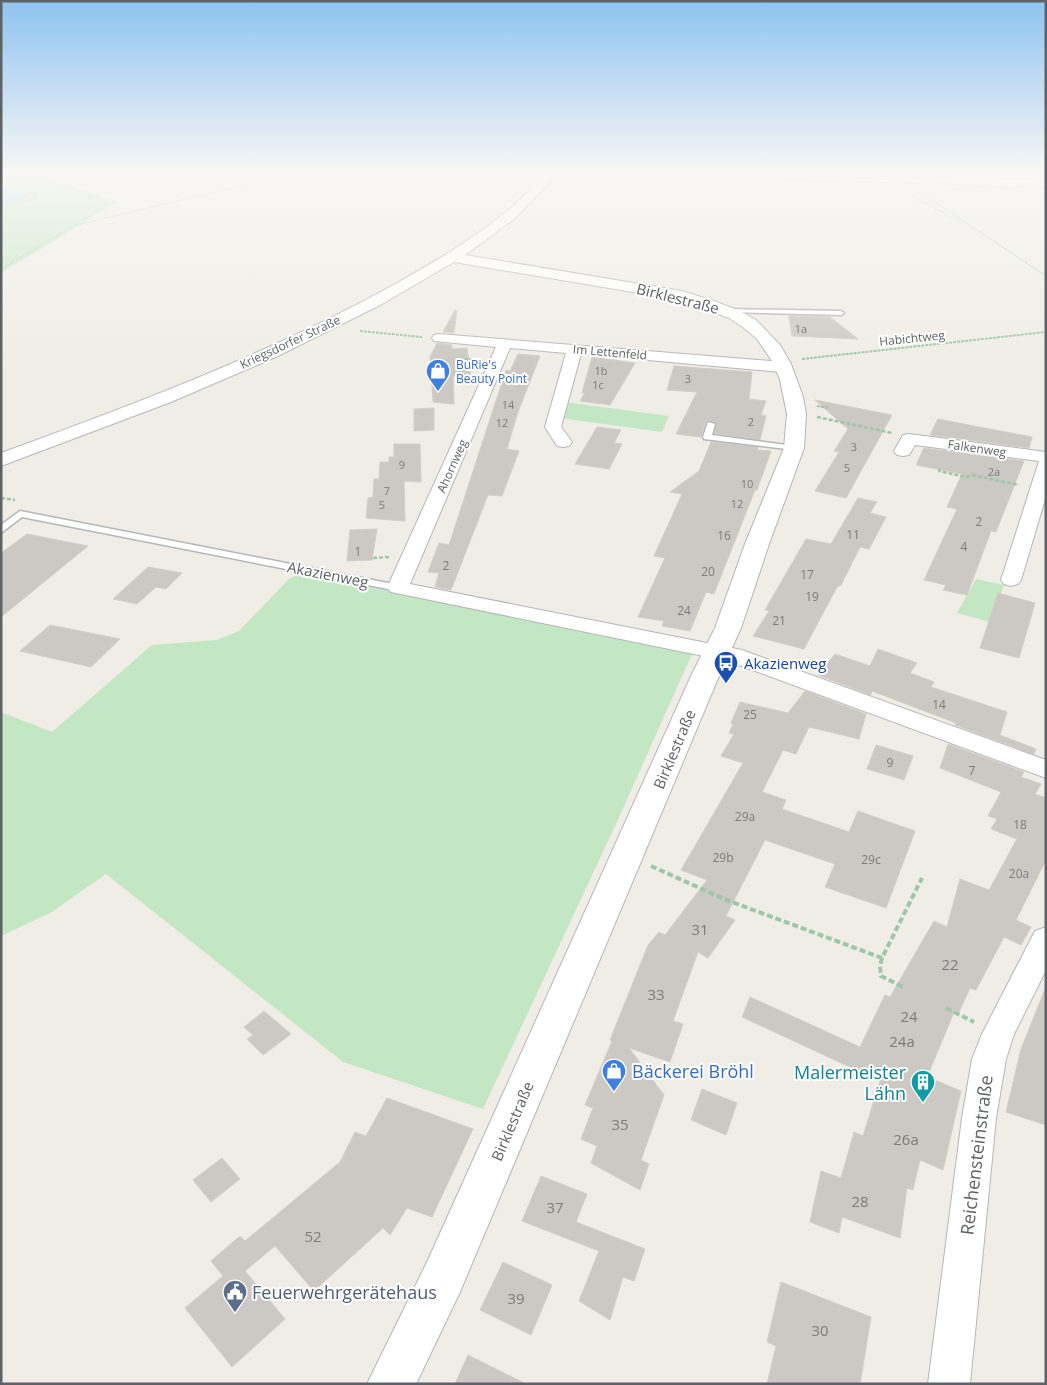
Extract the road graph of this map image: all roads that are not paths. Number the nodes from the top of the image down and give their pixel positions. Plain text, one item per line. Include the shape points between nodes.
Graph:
1 (480, 237) edge
2 (450, 258) junction
3 (526, 270) junction
4 (391, 293) junction
5 (841, 313) dead end
6 (733, 314) junction
7 (439, 338) road end
8 (504, 344) junction
9 (575, 349) junction
10 (782, 366) junction
11 (711, 424) dead end
12 (563, 442) dead end
13 (906, 445) road end
14 (794, 448) junction
15 (1046, 457) edge
16 (1, 460) edge
17 (1046, 464) edge
18 (1, 530) edge
19 (1011, 580) dead end
20 (398, 588) junction
21 (717, 651) junction
22 (1046, 769) edge
23 (1046, 940) edge
24 (391, 1384) edge
25 (949, 1384) edge

1 - 2 main road, Kriegsdorfer Straße
2 - 3 main road, Birklestraße
2 - 4 main road, Kriegsdorfer Straße
3 - 4 main road, Birklestraße via 478,267 452,270
3 - 6 main road, Birklestraße via 682,296
4 - 16 main road, Kriegsdorfer Straße via 309,335 197,384
5 - 6 lane
6 - 10 main road, Birklestraße via 766,340
7 - 8 street, Im Lettenfeld
8 - 9 street, Im Lettenfeld
8 - 20 street, Ahornweg
9 - 10 street, Im Lettenfeld
9 - 12 street via 553,427
10 - 14 main road, Birklestraße via 794,395 797,433
11 - 14 lane via 708,437
13 - 15 street, Falkenweg
14 - 21 main road, Birklestraße
17 - 19 street
18 - 20 lane, Akazienweg via 20,514
20 - 21 street, Akazienweg
21 - 22 street, Akazienweg
21 - 24 main road, Birklestraße via 444,1276
23 - 25 street, Reichensteinstraße via 998,1034 989,1059 979,1118

